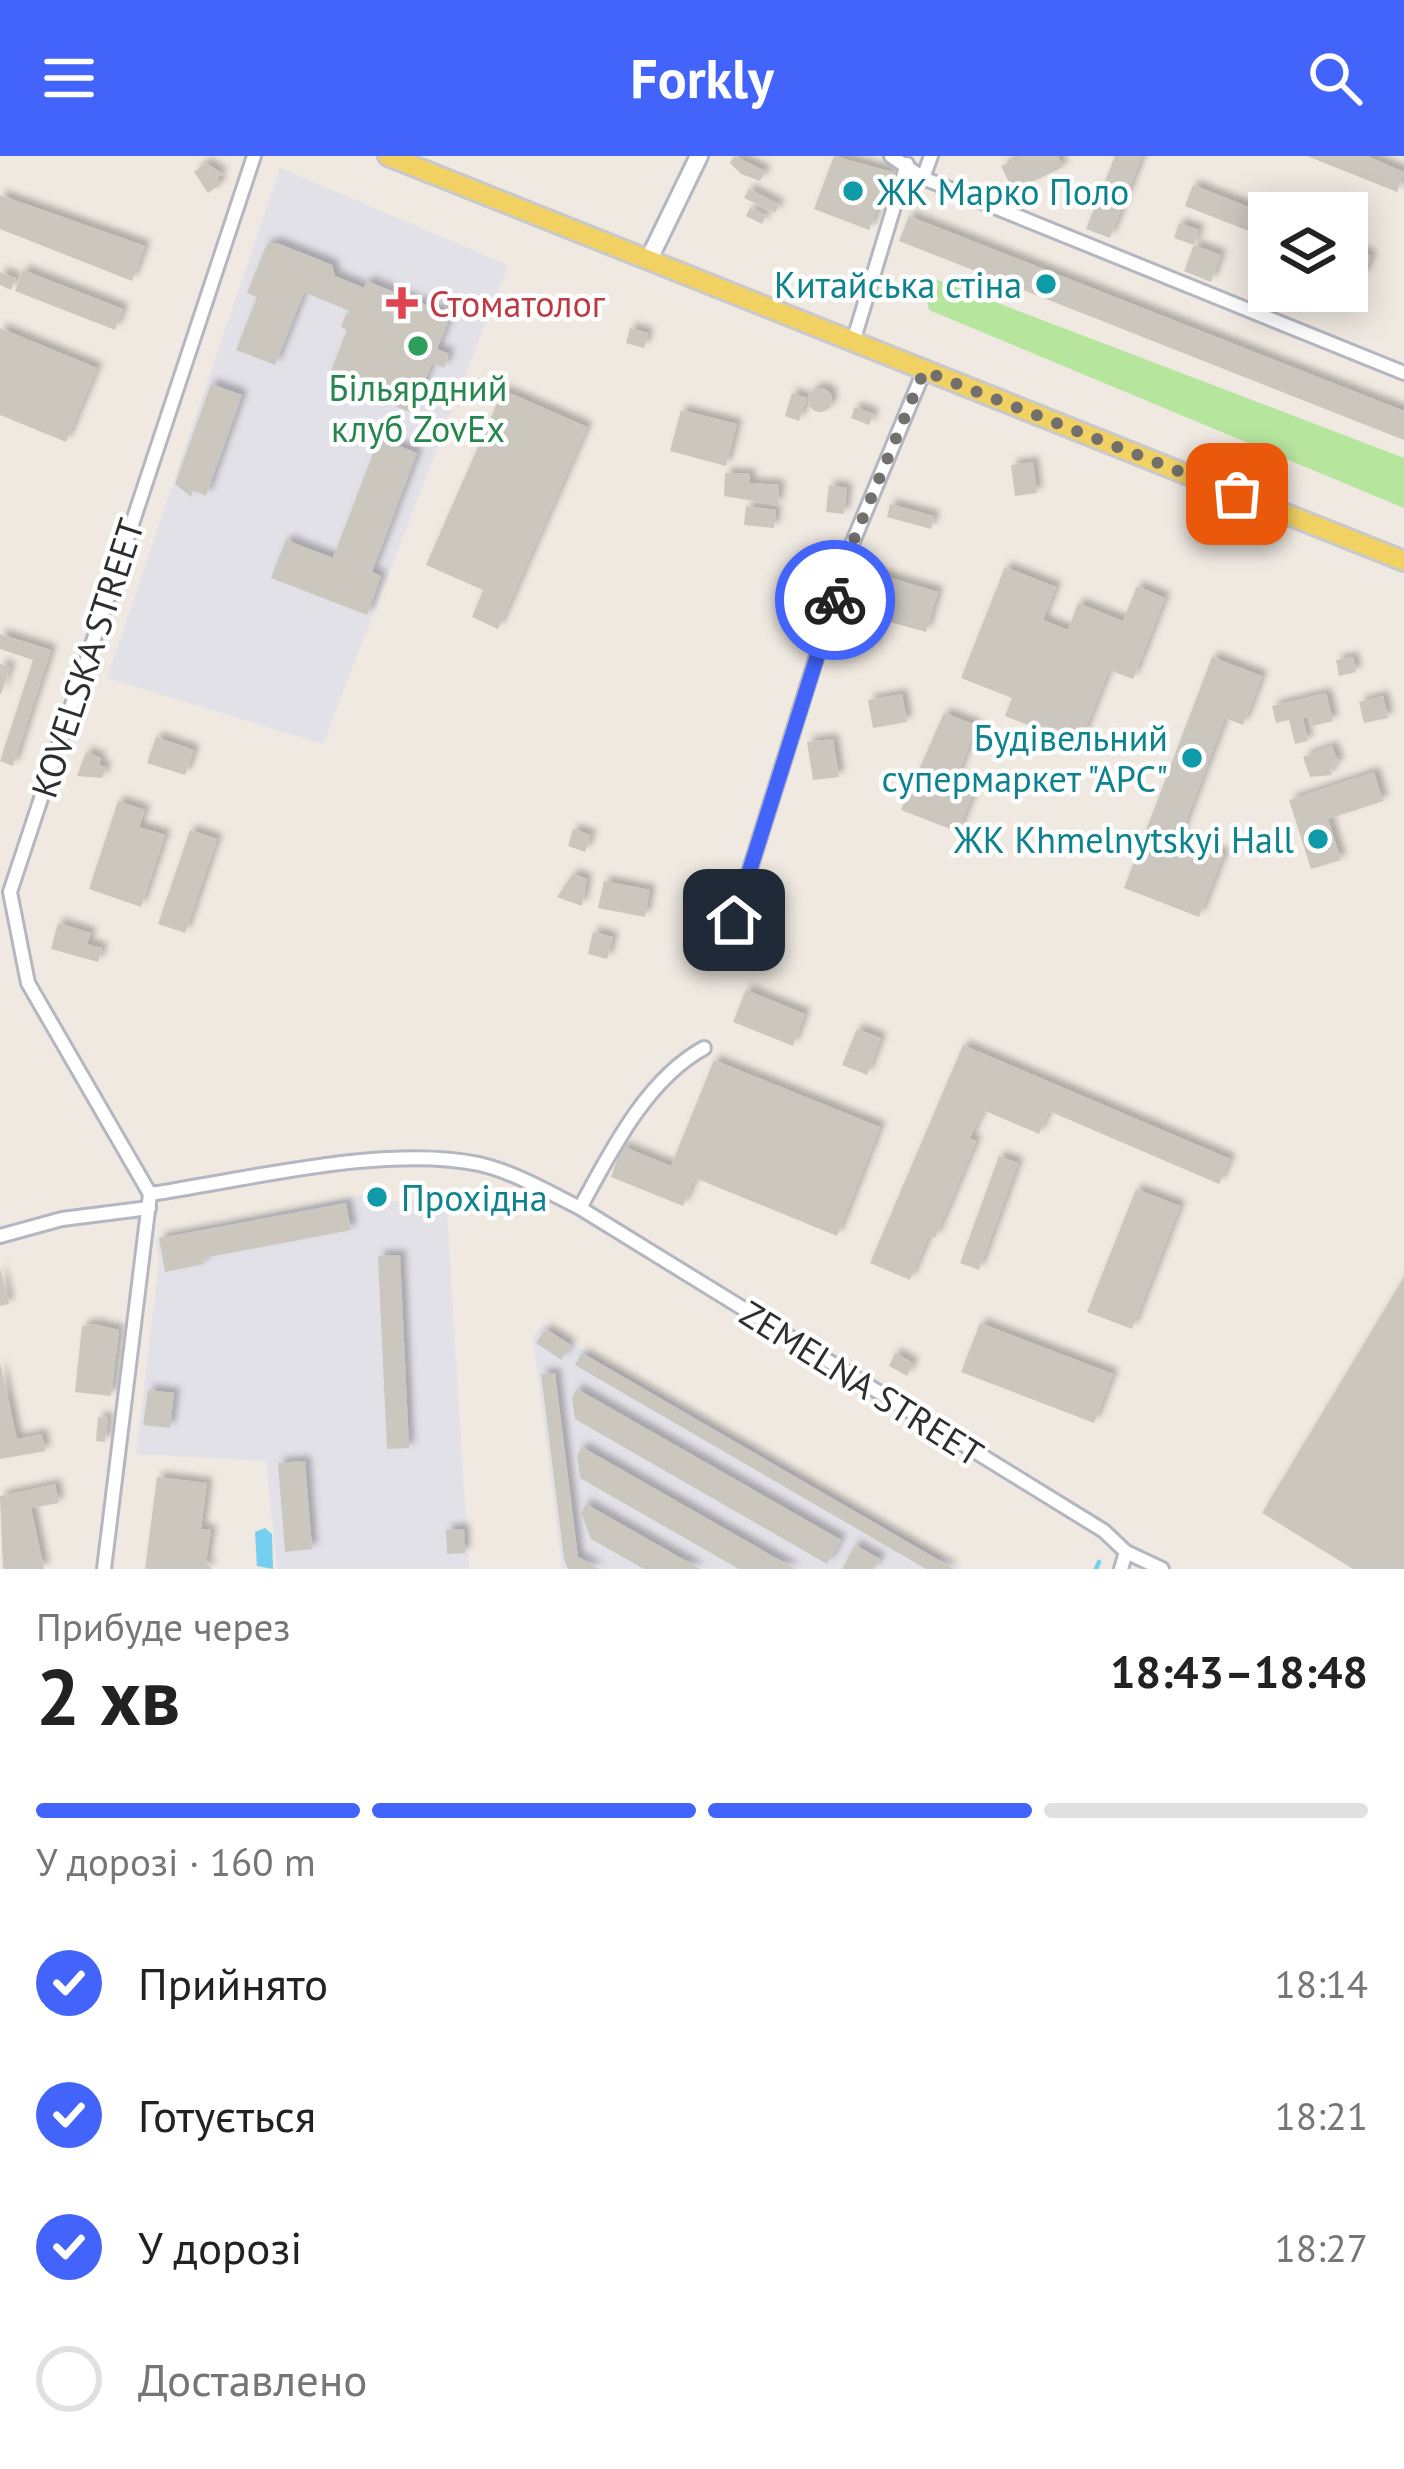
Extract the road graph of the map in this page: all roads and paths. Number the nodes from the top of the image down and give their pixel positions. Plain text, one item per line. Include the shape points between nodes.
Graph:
1 (254, 156) edge
2 (388, 156) edge
3 (699, 156) edge
4 (891, 156) edge
5 (931, 156) edge
6 (907, 164) junction
7 (923, 178) junction
8 (649, 259) junction
9 (853, 342) junction
10 (924, 371) junction
11 (1404, 373) edge
12 (1404, 561) edge
13 (734, 920) dead end
14 (704, 1048) dead end
15 (150, 1201) junction
16 (580, 1208) junction
17 (0, 1236) edge
18 (1126, 1552) junction
19 (104, 1569) edge
20 (1121, 1569) edge
21 (1162, 1569) edge

1 - 15 street, KOVELSKA STREET via 10,892 28,983
2 - 8 main road
3 - 8 main road
4 - 6 street
5 - 7 street
6 - 7 street
6 - 9 street
7 - 11 street
8 - 9 main road
9 - 10 main road
10 - 12 main road
10 - 13 street via 852,544
14 - 16 street via 641,1109
15 - 16 street, ZEMELNA STREET via 395,1158 478,1164
15 - 17 street, ZEMELNA STREET
15 - 19 street
16 - 18 street, ZEMELNA STREET via 1096,1526
18 - 20 street
18 - 21 street, ZEMELNA STREET

